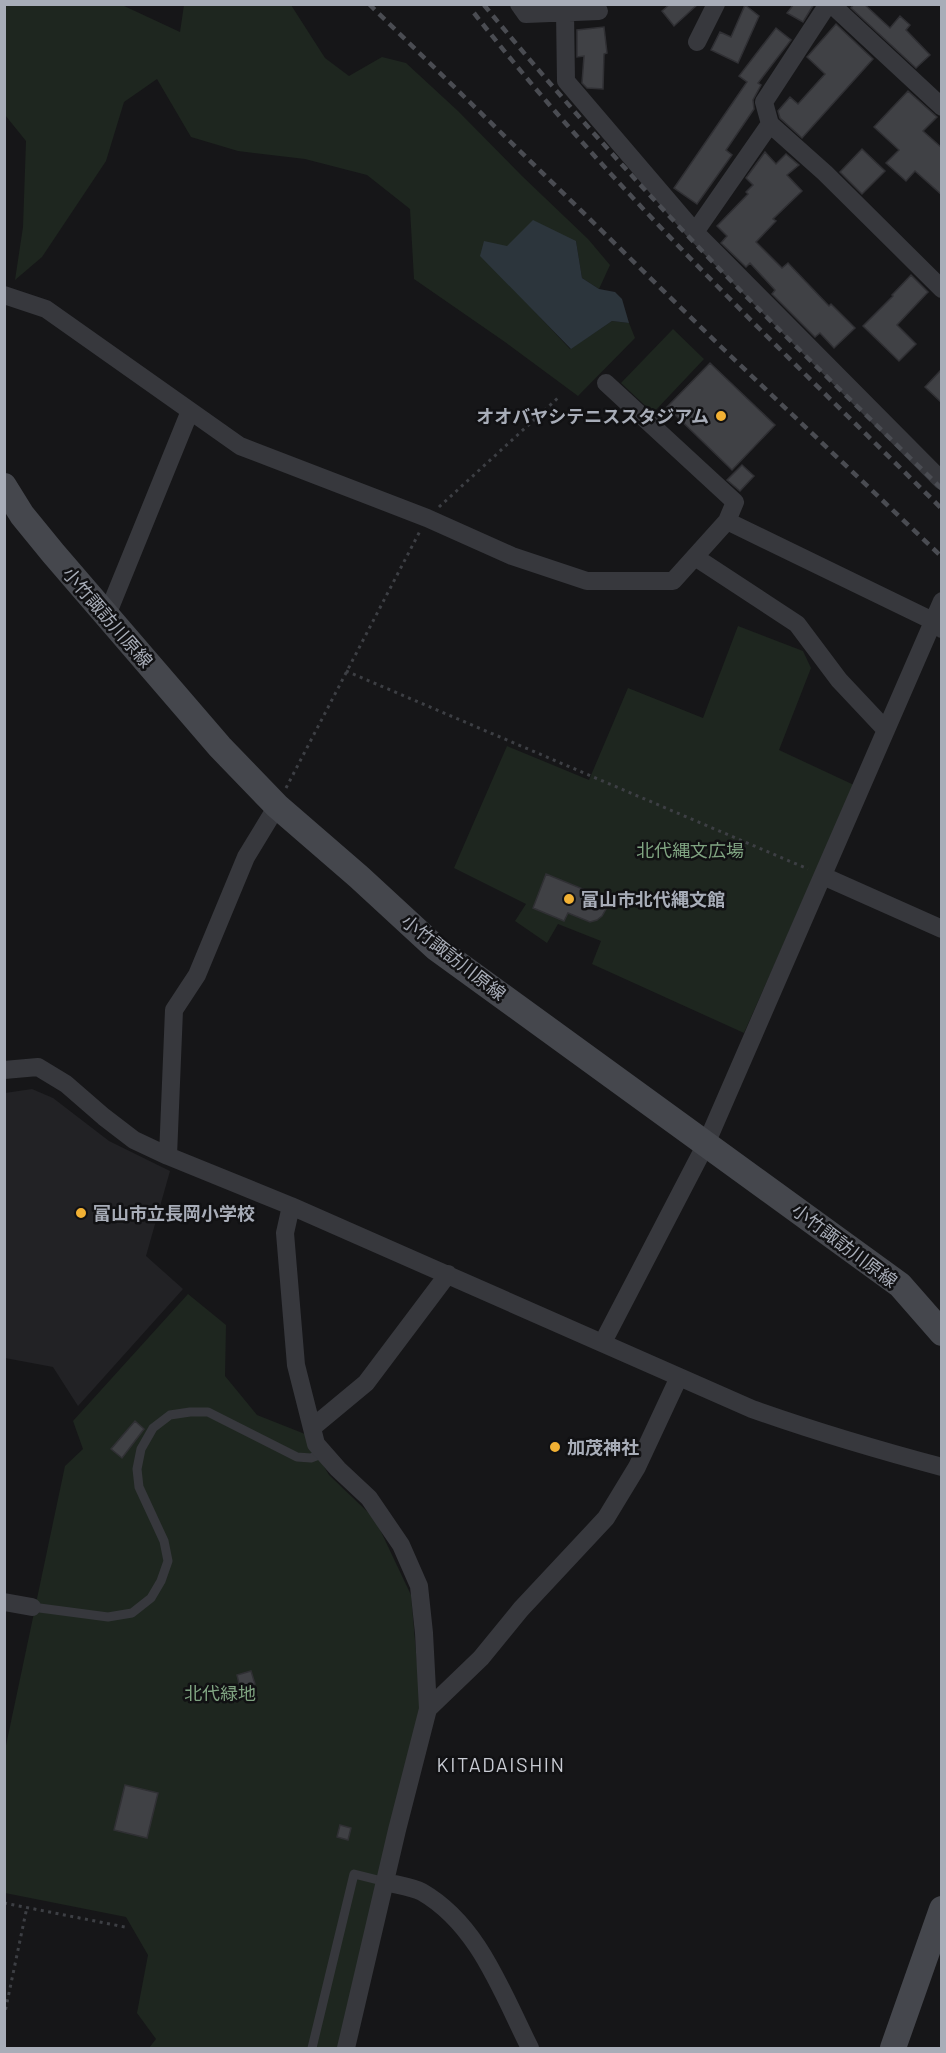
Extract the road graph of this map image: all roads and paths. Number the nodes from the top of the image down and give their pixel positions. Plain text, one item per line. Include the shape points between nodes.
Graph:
1 (519, 4) edge
2 (829, 4) edge
3 (713, 6) edge
4 (599, 11) dead end
5 (565, 12) junction
6 (697, 42) dead end
7 (942, 107) edge
8 (770, 124) junction
9 (694, 232) junction
10 (942, 289) edge
11 (4, 295) edge
12 (606, 383) dead end
13 (560, 396) dead end
14 (190, 411) junction
15 (942, 481) edge
16 (4, 486) edge
17 (427, 518) junction
18 (727, 521) junction
19 (695, 557) junction
20 (942, 601) edge
21 (107, 615) junction
22 (937, 625) edge
23 (346, 671) junction
24 (886, 730) junction
25 (277, 806) junction
26 (824, 876) junction
27 (942, 929) edge
28 (4, 1070) edge
29 (706, 1144) junction
30 (168, 1156) junction
31 (291, 1206) junction
32 (448, 1274) junction
33 (942, 1333) edge
34 (603, 1342) junction
35 (679, 1377) junction
36 (313, 1427) junction
37 (324, 1453) junction
38 (942, 1467) edge
39 (4, 1602) edge
40 (32, 1607) joint
41 (428, 1709) junction
42 (387, 1882) junction
43 (4, 1903) edge
44 (27, 1907) junction
45 (942, 1909) edge
46 (125, 1927) dead end
47 (4, 2017) edge
48 (312, 2049) edge
49 (346, 2049) edge
50 (530, 2049) edge
51 (893, 2049) edge

1 - 5 street via 526,14
2 - 7 street
2 - 8 street via 764,102
3 - 6 street
4 - 5 street
5 - 9 street via 567,81
8 - 9 street
8 - 10 street
9 - 15 street
11 - 14 street via 46,309
12 - 18 street via 735,502
13 - 17 path
14 - 17 street via 240,446
14 - 21 street
16 - 21 main road, 小竹諏訪川原線 via 22,514
17 - 19 street via 512,556 586,581 673,581
17 - 23 path
18 - 19 street
18 - 22 street
19 - 24 street via 797,624 839,680
20 - 22 street
21 - 25 main road, 小竹諏訪川原線 via 220,747
22 - 24 street
23 - 25 path
23 - 26 path
24 - 26 street
25 - 29 main road, 小竹諏訪川原線 via 436,948
25 - 30 street via 246,857 197,975 174,1010
26 - 27 street
26 - 29 street
28 - 30 street via 38,1067 66,1084 134,1140
29 - 33 main road, 小竹諏訪川原線 via 900,1285
29 - 34 street
30 - 31 street
31 - 32 street
31 - 36 street via 285,1233 296,1365
32 - 34 street
32 - 36 street via 366,1383
34 - 35 street
35 - 38 street via 796,1424
35 - 41 street via 637,1467 606,1518 481,1658
36 - 37 street via 316,1444
37 - 40 lane via 311,1458 297,1457 208,1412 170,1415 153,1428 141,1449 137,1469 139,1487 164,1540 168,1562 151,1598 132,1613 108,1617
37 - 41 street via 369,1498 401,1545 419,1586
39 - 40 street
41 - 42 street
42 - 48 lane via 354,1874
42 - 49 street
42 - 50 street via 420,1891 447,1911 478,1945
43 - 44 path
44 - 46 path
44 - 47 path
45 - 51 main road

